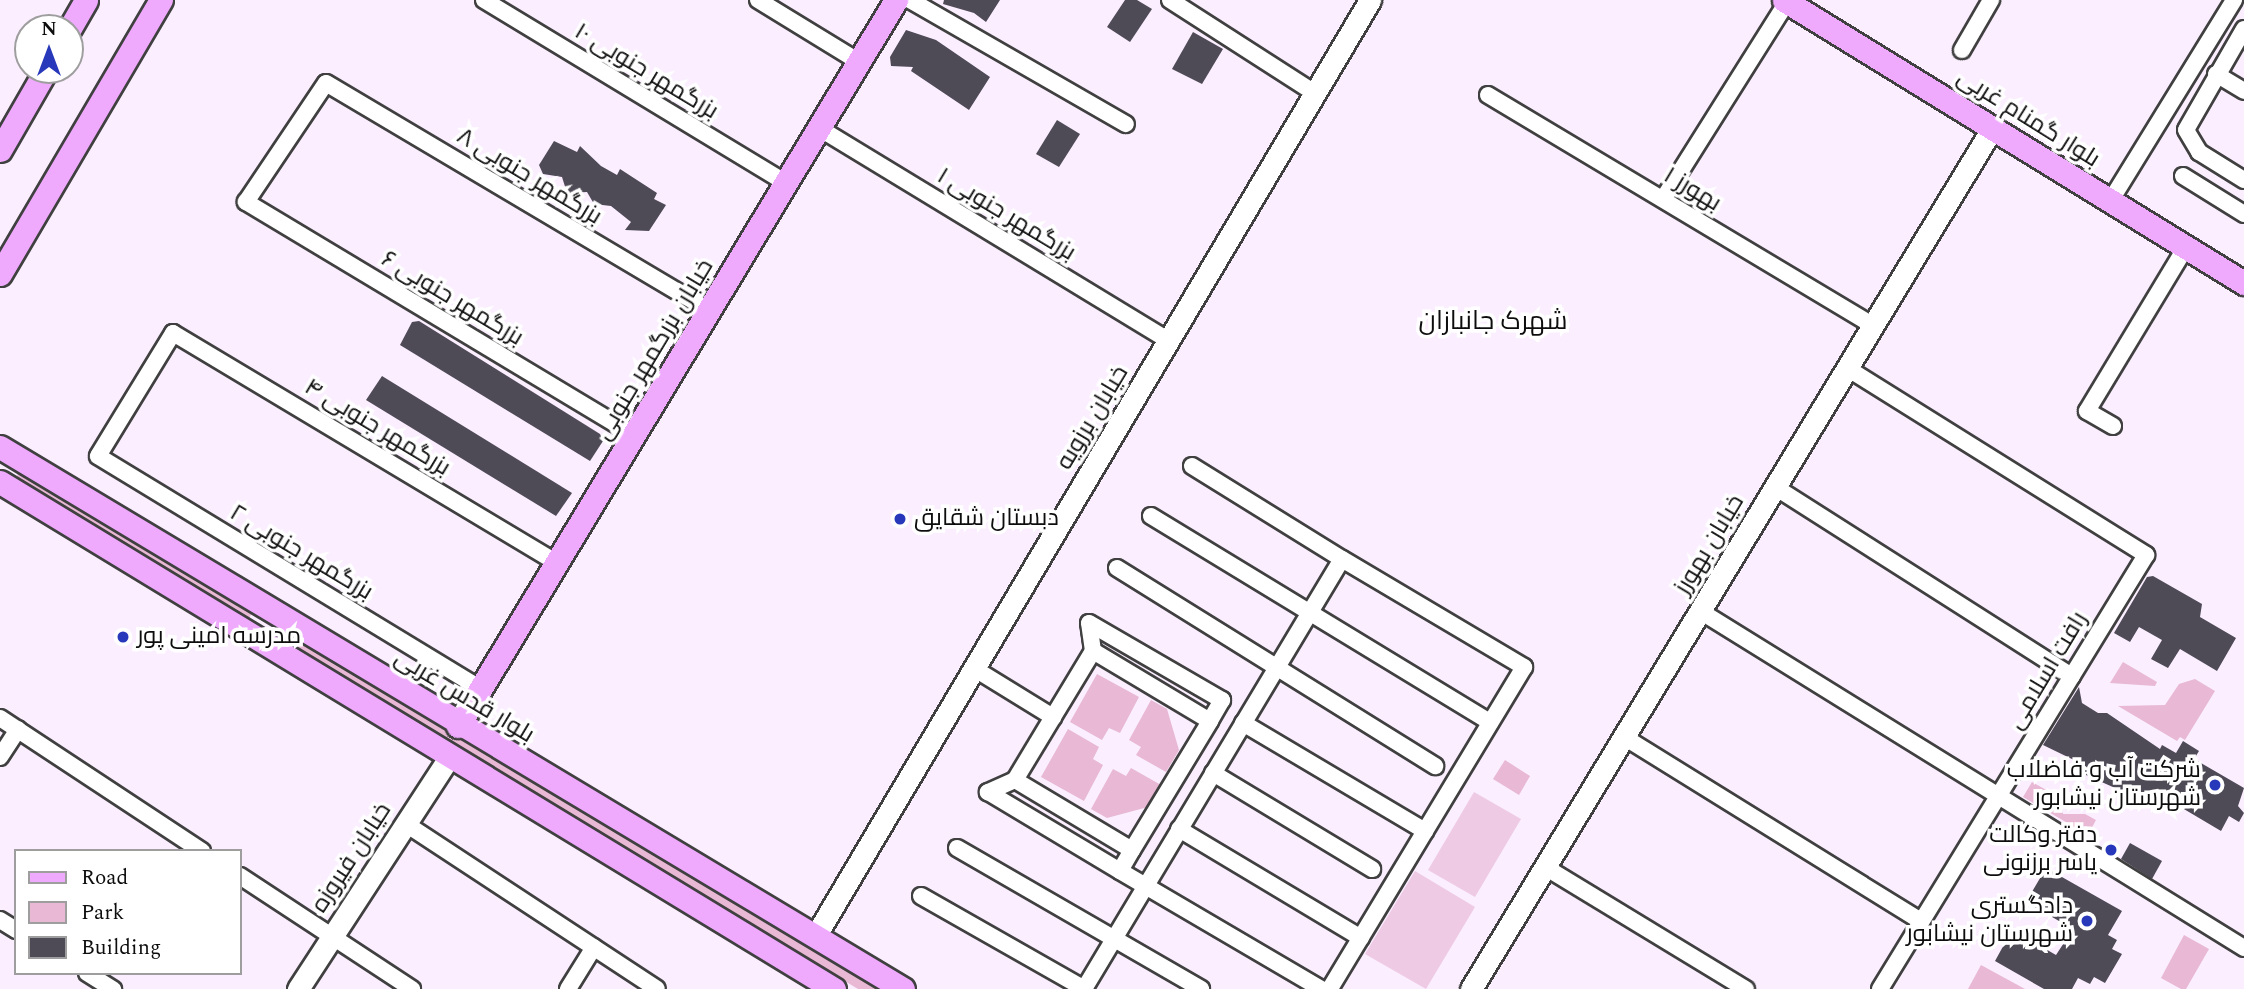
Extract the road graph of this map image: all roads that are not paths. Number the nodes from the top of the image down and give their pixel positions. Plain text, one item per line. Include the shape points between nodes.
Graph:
1 (161, 0) edge
2 (484, 0) edge
3 (758, 0) edge
4 (896, 0) edge
5 (910, 0) edge
6 (1170, 0) edge
7 (1370, 0) edge
8 (1991, 0) edge
9 (2234, 0) edge
10 (1786, 1) edge
11 (2244, 29) edge
12 (1962, 50) dead end
13 (859, 62) junction
14 (2216, 75) junction
15 (326, 83) joint
16 (38, 84) edge
17 (2244, 91) edge
18 (1315, 93) junction
19 (1488, 95) dead end
20 (1126, 124) dead end
21 (1993, 127) junction
22 (819, 128) junction
23 (0, 150) edge
24 (2183, 176) dead end
25 (2244, 180) edge
26 (786, 183) junction
27 (1663, 199) junction
28 (2111, 201) junction
29 (2244, 214) edge
30 (2186, 247) junction
31 (0, 274) edge
32 (2244, 283) edge
33 (709, 310) junction
34 (1873, 325) junction
35 (173, 333) joint
36 (1169, 341) junction
37 (1847, 368) junction
38 (2113, 426) dead end
39 (634, 435) junction
40 (0, 447) edge
41 (1192, 466) dead end
42 (0, 482) edge
43 (1775, 487) junction
44 (1151, 516) dead end
45 (1342, 559) junction
46 (557, 563) junction
47 (1117, 568) dead end
48 (1700, 611) junction
49 (1310, 612) junction
50 (279, 615) junction
51 (262, 641) junction
52 (1093, 651) junction
53 (1277, 667) junction
54 (975, 669) junction
55 (2072, 676) junction
56 (481, 689) junction
57 (1053, 717) junction
58 (0, 718) edge
59 (1210, 720) junction
60 (1490, 722) junction
61 (1243, 723) junction
62 (458, 726) junction
63 (18, 729) junction
64 (1623, 737) junction
65 (450, 756) junction
66 (0, 757) edge
67 (1436, 766) dead end
68 (1213, 773) junction
69 (1015, 780) junction
70 (1997, 797) junction
71 (405, 824) junction
72 (1179, 829) junction
73 (1425, 831) junction
74 (957, 848) dead end
75 (199, 849) edge
76 (1132, 850) junction
77 (1545, 867) junction
78 (1373, 869) dead end
79 (1120, 870) junction
80 (242, 877) edge
81 (1145, 886) junction
82 (921, 896) dead end
83 (1922, 921) junction
84 (816, 935) junction
85 (332, 937) junction
86 (1114, 938) junction
87 (1361, 938) junction
88 (594, 947) junction
89 (2244, 948) edge
90 (90, 975) edge
91 (113, 989) edge
92 (298, 989) edge
93 (412, 989) edge
94 (568, 989) edge
95 (657, 989) edge
96 (833, 989) edge
97 (903, 989) edge
98 (1084, 989) edge
99 (1201, 989) edge
100 (1321, 989) edge
101 (1330, 989) edge
102 (1471, 989) edge
103 (1746, 989) edge
104 (1880, 989) edge

1 - 31 main road
2 - 26 street, بزرگمهر جنوبی ۱۰
3 - 13 street
4 - 13 main road, خیابان بزرگمهر جنوبی
5 - 20 street
6 - 18 street
7 - 18 street, خیابان برزویه
8 - 12 street
9 - 28 street
10 - 21 main road, بلوار گمنام غربی
10 - 27 street
11 - 14 street
13 - 22 main road, خیابان بزرگمهر جنوبی
14 - 17 street
14 - 25 street via 2188,121 2188,139 2199,152
15 - 33 street, بزرگمهر جنوبی ۸
15 - 39 street, بزرگمهر جنوبی ۶ via 246,202
16 - 23 main road
18 - 36 street, خیابان برزویه
19 - 27 street, بهورز ۱
21 - 28 main road, بلوار گمنام غربی
21 - 34 street, خیابان بهورز
22 - 26 main road, خیابان بزرگمهر جنوبی
22 - 36 street, بزرگمهر جنوبی ۱
24 - 29 street
26 - 33 main road, خیابان بزرگمهر جنوبی
27 - 34 street, بهورز ۱
28 - 30 main road, بلوار گمنام غربی
30 - 32 main road, بلوار گمنام غربی
30 - 38 street via 2087,411
33 - 39 main road, خیابان بزرگمهر جنوبی
34 - 37 street, خیابان بهورز
35 - 46 street, بزرگمهر جنوبی ۴
35 - 56 street, بزرگمهر جنوبی ۲ via 98,456
36 - 54 street, خیابان برزویه
37 - 43 street, خیابان بهورز
37 - 55 street, رافت اسلامی via 2146,555
39 - 46 main road, خیابان بزرگمهر جنوبی
40 - 50 main road, بلوار قدس غربی
41 - 45 street
42 - 51 main road
43 - 48 street, خیابان بهورز
43 - 55 street
44 - 49 street
45 - 49 street
45 - 60 street via 1524,667
46 - 56 main road, خیابان بزرگمهر جنوبی
47 - 53 street
48 - 64 street, خیابان بهورز
48 - 70 street
49 - 53 street
49 - 60 street
50 - 51 main road
50 - 62 main road, بلوار قدس غربی
51 - 65 main road
52 - 57 street
52 - 59 street
52 - 59 street via 1090,623 1222,700
53 - 61 street
53 - 67 street
54 - 57 street
54 - 84 street, خیابان برزویه
55 - 70 street, رافت اسلامی
56 - 62 main road, خیابان بزرگمهر جنوبی
57 - 69 street
58 - 63 street
59 - 76 street
60 - 73 street
61 - 68 street
61 - 73 street
62 - 84 main road, بلوار قدس غربی
63 - 66 street
63 - 75 street
64 - 77 street, خیابان بهورز
64 - 83 street
65 - 71 street, خیابان فیروزه
65 - 96 main road
68 - 72 street
68 - 78 street
69 - 76 street
69 - 79 street via 988,792
70 - 83 street, رافت اسلامی
70 - 89 street
71 - 85 street, خیابان فیروزه
71 - 88 street
72 - 81 street
72 - 87 street
73 - 87 street
74 - 86 street
76 - 79 street
77 - 102 street, خیابان بهورز
77 - 103 street
79 - 81 street
80 - 85 street
81 - 86 street
81 - 100 street
82 - 98 street
83 - 104 street, رافت اسلامی
84 - 97 main road, بلوار قدس غربی
85 - 92 street, خیابان فیروزه
85 - 93 street
86 - 98 street
86 - 99 street
87 - 101 street
88 - 94 street
88 - 95 street
90 - 91 street

